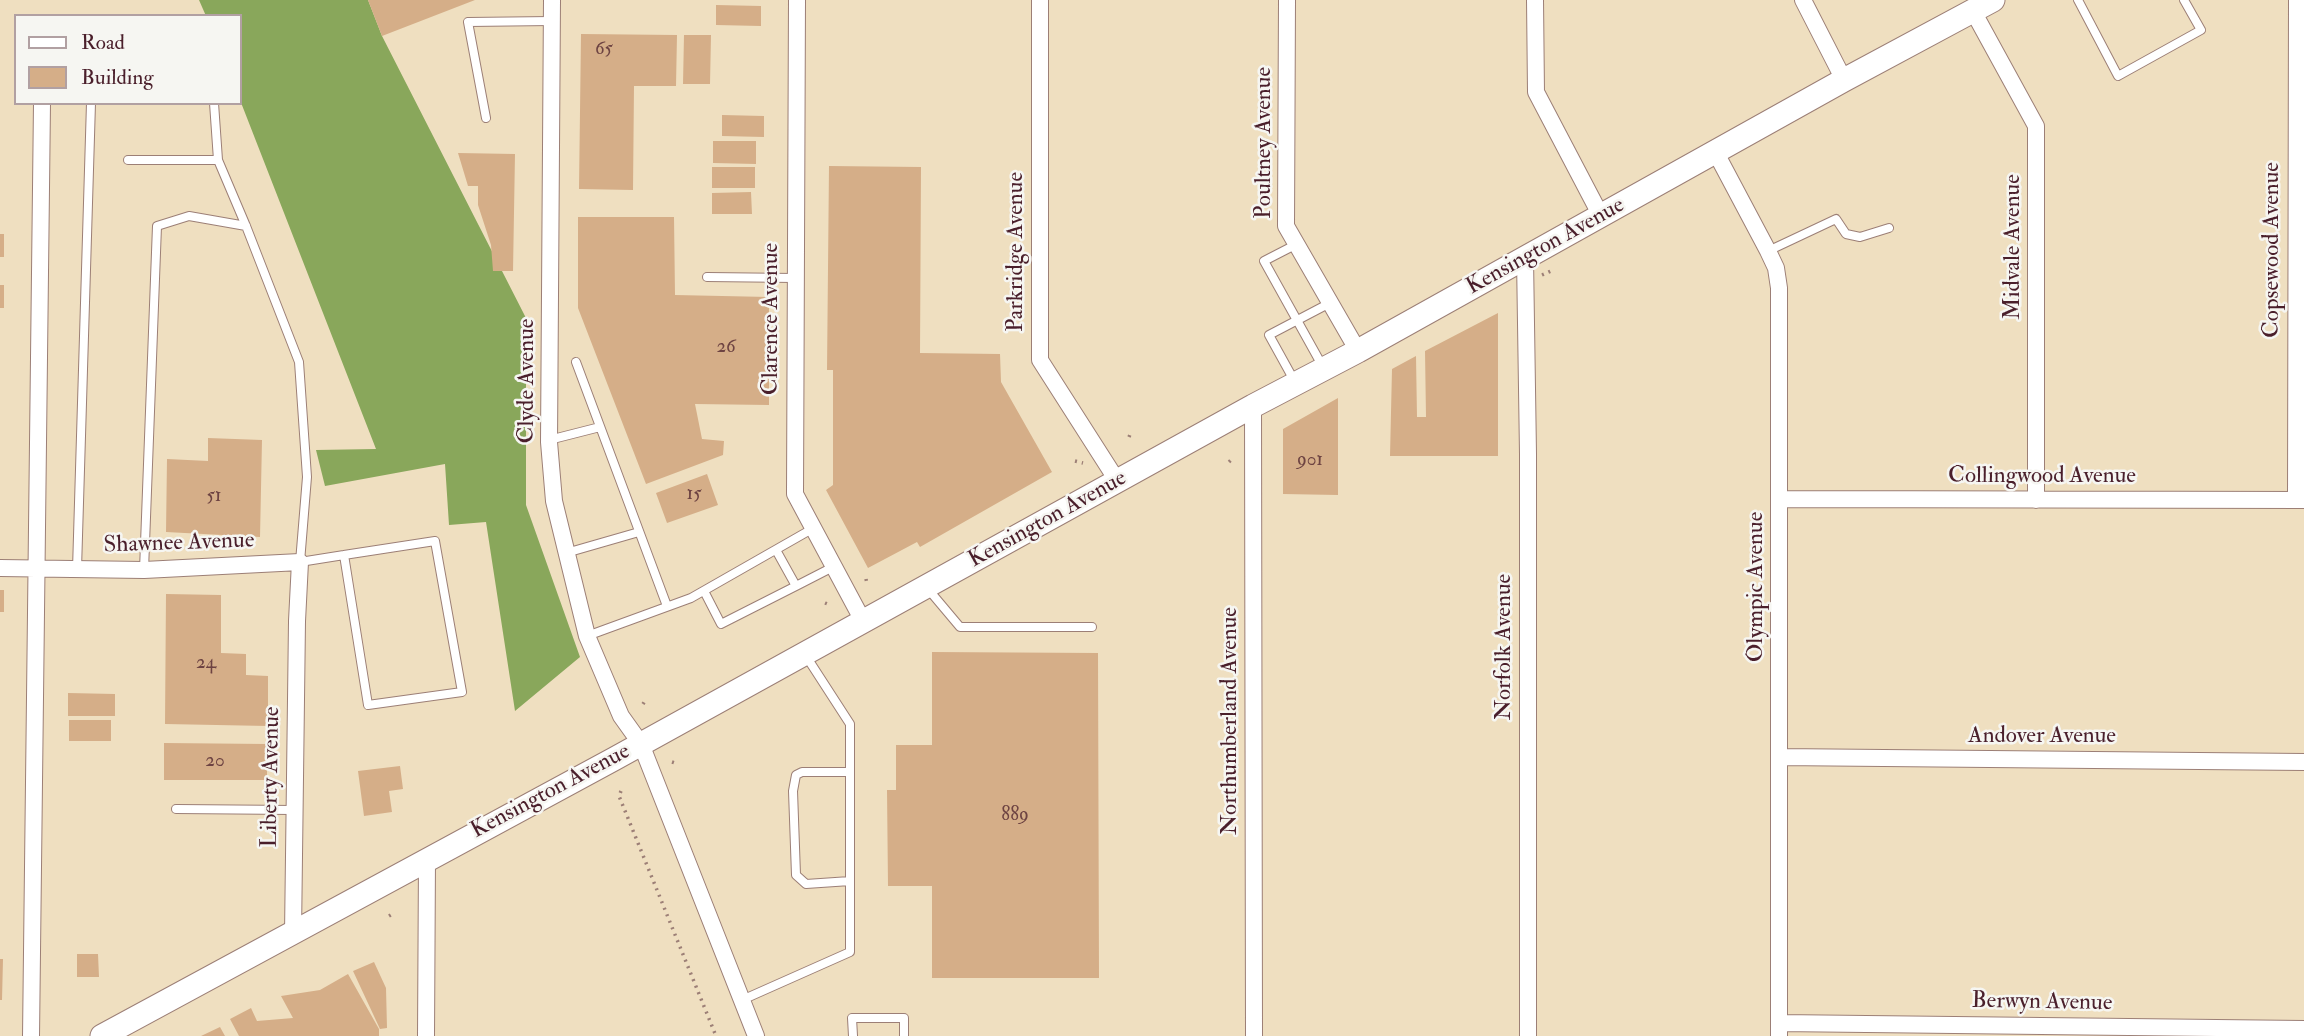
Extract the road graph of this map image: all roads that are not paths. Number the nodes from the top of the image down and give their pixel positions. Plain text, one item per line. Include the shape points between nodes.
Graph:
1 (552, 0) edge
2 (797, 0) edge
3 (1040, 0) edge
4 (1287, 0) edge
5 (1535, 0) edge
6 (1803, 0) edge
7 (2078, 0) edge
8 (2184, 0) edge
9 (2297, 0) edge
10 (1983, 5) edge
11 (552, 21) junction
12 (1844, 80) junction
13 (42, 105) edge
14 (91, 105) edge
15 (214, 105) edge
16 (486, 118) dead end
17 (1716, 153) junction
18 (128, 160) dead end
19 (218, 160) junction
20 (1601, 216) junction
21 (246, 226) junction
22 (1889, 228) dead end
23 (1297, 244) junction
24 (1768, 251) junction
25 (1525, 258) junction
26 (707, 277) dead end
27 (795, 278) junction
28 (1330, 303) junction
29 (1296, 320) junction
30 (1358, 351) junction
31 (576, 362) dead end
32 (1324, 369) junction
33 (1296, 384) junction
34 (1254, 406) junction
35 (600, 427) junction
36 (549, 440) junction
37 (1118, 482) junction
38 (1780, 499) junction
39 (2036, 500) junction
40 (2300, 500) edge
41 (812, 529) junction
42 (639, 532) junction
43 (776, 550) junction
44 (566, 553) junction
45 (344, 555) junction
46 (300, 562) junction
47 (0, 568) edge
48 (834, 568) junction
49 (37, 569) junction
50 (77, 569) junction
51 (144, 570) junction
52 (796, 586) junction
53 (926, 587) junction
54 (704, 591) junction
55 (667, 606) junction
56 (863, 621) junction
57 (1092, 628) dead end
58 (587, 636) junction
59 (805, 654) junction
60 (641, 744) junction
61 (1779, 757) junction
62 (2304, 762) edge
63 (850, 772) junction
64 (176, 809) dead end
65 (294, 810) junction
66 (427, 859) junction
67 (850, 881) junction
68 (293, 934) junction
69 (742, 1000) junction
70 (135, 1027) edge
71 (2304, 1029) edge
72 (1779, 1030) edge
73 (31, 1036) edge
74 (102, 1036) edge
75 (426, 1036) edge
76 (757, 1036) edge
77 (853, 1036) edge
78 (904, 1036) edge
79 (1254, 1036) edge
80 (1528, 1036) edge

1 - 11 street, Clyde Avenue
2 - 27 street, Clarence Avenue
3 - 37 street, Parkridge Avenue via 1040,360
4 - 23 street, Poultney Avenue via 1286,226
5 - 20 street via 1536,92
6 - 12 street
7 - 8 lane via 2119,76 2201,30
9 - 40 street, Copsewood Avenue
10 - 12 street, Kensington Avenue
10 - 39 street, Midvale Avenue via 2036,126
11 - 16 lane via 468,22
11 - 36 street, Clyde Avenue
12 - 17 street, Kensington Avenue
13 - 49 street
14 - 50 lane
15 - 19 lane
17 - 20 street, Kensington Avenue
17 - 24 street, Olympic Avenue
18 - 19 lane
19 - 21 lane
20 - 25 street, Kensington Avenue
21 - 46 lane via 299,362 307,477
21 - 51 lane via 189,216 157,226
22 - 24 lane via 1860,237 1846,234 1836,219
23 - 28 street, Poultney Avenue
23 - 29 lane via 1264,261
24 - 38 street, Olympic Avenue via 1779,288
25 - 30 street, Kensington Avenue
25 - 80 street, Norfolk Avenue
26 - 27 lane
27 - 41 street, Clarence Avenue via 795,494
28 - 29 lane
28 - 30 street, Poultney Avenue
29 - 32 lane
29 - 33 lane via 1269,335
30 - 32 street, Kensington Avenue
31 - 35 lane
32 - 33 street, Kensington Avenue
33 - 34 street, Kensington Avenue
34 - 37 street, Kensington Avenue
34 - 79 street, Northumberland Avenue
35 - 36 lane
35 - 42 lane
36 - 44 street, Clyde Avenue via 554,501
37 - 53 street, Kensington Avenue
38 - 39 street, Collingwood Avenue
38 - 61 street, Olympic Avenue
39 - 40 street, Collingwood Avenue
41 - 43 lane
41 - 48 street, Clarence Avenue
42 - 44 lane
42 - 55 lane
43 - 52 lane
43 - 54 lane
44 - 58 street, Clyde Avenue
45 - 45 lane via 435,541 462,692 368,705
45 - 46 lane
46 - 51 street, Shawnee Avenue
46 - 65 street, Liberty Avenue
47 - 49 street, Shawnee Avenue
48 - 52 lane
48 - 56 street, Clarence Avenue
49 - 50 street, Shawnee Avenue
49 - 73 street
50 - 51 street, Shawnee Avenue
52 - 54 lane via 721,624
53 - 56 street, Kensington Avenue
53 - 57 lane via 960,628
54 - 55 lane
55 - 58 lane
56 - 59 street, Kensington Avenue
58 - 60 street, Clyde Avenue via 621,716
59 - 60 street, Kensington Avenue
59 - 63 lane via 850,724
60 - 66 street, Kensington Avenue
60 - 69 street, Clyde Avenue
61 - 62 street, Andover Avenue
61 - 72 street, Olympic Avenue
63 - 67 lane
63 - 67 lane via 802,772 796,775 793,791 796,875 806,884
64 - 65 lane
65 - 68 street, Liberty Avenue
66 - 68 street, Kensington Avenue
66 - 75 street
67 - 69 lane via 850,952
68 - 70 street, Kensington Avenue
69 - 76 street, Clyde Avenue
70 - 74 street, Kensington Avenue
71 - 72 street, Berwyn Avenue
77 - 78 lane via 852,1018 904,1018

